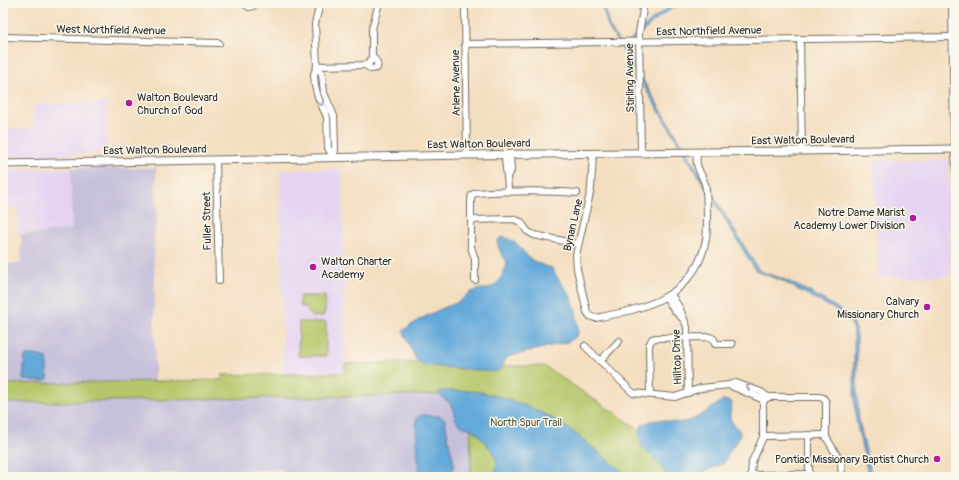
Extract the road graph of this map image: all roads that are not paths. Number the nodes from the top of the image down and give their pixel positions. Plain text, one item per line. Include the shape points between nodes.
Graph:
1 (243, 3) edge
2 (255, 3) edge
3 (312, 3) edge
4 (379, 3) edge
5 (426, 3) edge
6 (432, 3) edge
7 (644, 3) edge
8 (952, 3) edge
9 (320, 4) edge
10 (465, 11) dead end
11 (954, 25) edge
12 (3, 37) edge
13 (952, 37) junction
14 (800, 40) junction
15 (639, 42) junction
16 (219, 43) dead end
17 (465, 44) junction
18 (372, 57) junction
19 (365, 65) junction
20 (317, 66) junction
21 (335, 124) junction
22 (328, 125) junction
23 (955, 149) edge
24 (802, 151) junction
25 (697, 152) junction
26 (641, 153) junction
27 (593, 154) junction
28 (467, 155) junction
29 (508, 155) junction
30 (334, 158) junction
31 (216, 160) junction
32 (3, 164) edge
33 (956, 170) edge
34 (508, 191) junction
35 (577, 193) dead end
36 (471, 220) junction
37 (578, 244) junction
38 (475, 280) dead end
39 (219, 281) dead end
40 (668, 296) junction
41 (687, 338) junction
42 (619, 341) dead end
43 (732, 344) dead end
44 (585, 346) dead end
45 (600, 361) junction
46 (688, 393) junction
47 (650, 394) junction
48 (766, 399) junction
49 (809, 435) junction
50 (826, 435) junction
51 (763, 436) junction
52 (809, 475) edge
53 (751, 476) edge
54 (842, 477) edge

1 - 2 street via 249,7
3 - 9 street
4 - 18 street via 372,29
5 - 6 street
7 - 15 street, Stirling Avenue
8 - 11 street
9 - 20 street via 315,29
10 - 17 street, Arlene Avenue
11 - 13 street
12 - 16 street, West Northfield Avenue
13 - 14 street, East Northfield Avenue
13 - 23 street
14 - 15 street, East Northfield Avenue
14 - 24 street
15 - 17 street, East Northfield Avenue
15 - 26 street, Stirling Avenue
17 - 28 street, Arlene Avenue
18 - 19 street
18 - 19 street via 377,61 377,68 370,70
19 - 20 street
20 - 21 street via 322,74 323,90 333,112
20 -> 22 street via 314,74 315,89
21 - 22 street
21 - 30 street
22 - 30 street via 328,148
23 - 24 main road, East Walton Boulevard
23 - 33 street
24 - 25 main road, East Walton Boulevard
25 - 26 main road, East Walton Boulevard
25 - 40 street via 697,164 706,188 705,241 692,273
26 - 27 main road, East Walton Boulevard
27 - 29 main road, East Walton Boulevard
27 - 37 street, Bynan Lane via 591,189
28 - 29 main road, East Walton Boulevard
28 - 30 main road, East Walton Boulevard
29 - 34 street via 505,170 508,175
30 - 31 main road, East Walton Boulevard
31 - 32 main road, East Walton Boulevard
31 - 39 street, Fuller Street
34 - 35 street
34 - 36 street via 473,194
36 - 37 street via 514,219 534,235
36 - 38 street
37 - 40 street, Bynan Lane via 577,266 587,312 591,317 644,306
40 - 41 street, Hilltop Drive via 674,310 684,320
41 - 43 street via 710,337 714,339 715,344
41 - 46 street, Hilltop Drive
41 - 47 street via 654,338 650,341
42 - 45 street
44 - 45 street
45 - 47 street via 631,392
46 - 47 street via 673,397
46 - 48 street via 703,387 729,386
48 - 50 street via 823,398 826,403
48 - 51 street via 763,404
49 - 50 street
49 - 51 street
49 - 52 street
50 - 54 street via 841,462
51 - 53 street via 752,462
52 - 53 street

